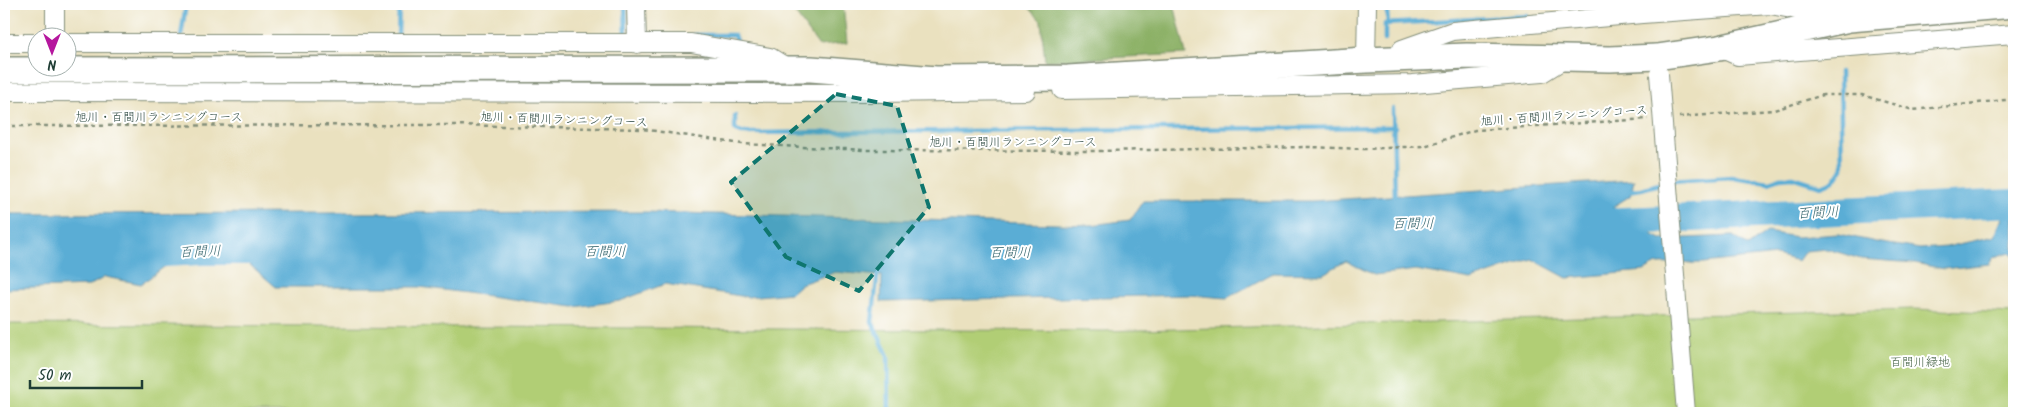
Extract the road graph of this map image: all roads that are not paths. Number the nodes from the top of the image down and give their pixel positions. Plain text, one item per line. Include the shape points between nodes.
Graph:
1 (55, 4) edge
2 (636, 4) edge
3 (1367, 4) edge
4 (1883, 4) edge
5 (2014, 5) edge
6 (1590, 10) edge
7 (1850, 12) edge
8 (58, 28) edge
9 (2014, 34) edge
10 (78, 38) edge
11 (637, 39) junction
12 (4, 43) edge
13 (28, 43) edge
14 (1719, 48) junction
15 (1566, 58) junction
16 (1366, 60) junction
17 (1402, 60) junction
18 (1658, 66) junction
19 (4, 70) edge
20 (788, 70) junction
21 (4, 92) edge
22 (1686, 413) edge

1 - 8 street
2 - 11 street
3 - 16 street
4 - 7 street
5 - 7 street
6 - 7 street via 1770,5
6 - 17 street via 1453,31 1402,49
7 - 14 street
9 - 14 street via 1738,56
10 - 11 street
11 - 20 street via 691,43 770,57 783,63
12 - 13 street
14 - 18 street
15 - 17 street via 1498,56
15 - 18 street
15 - 21 street via 1542,73 1413,84 1339,86 877,93
16 - 17 street
16 - 20 street via 1068,78 936,79
18 - 22 street, bridge
19 - 20 street

